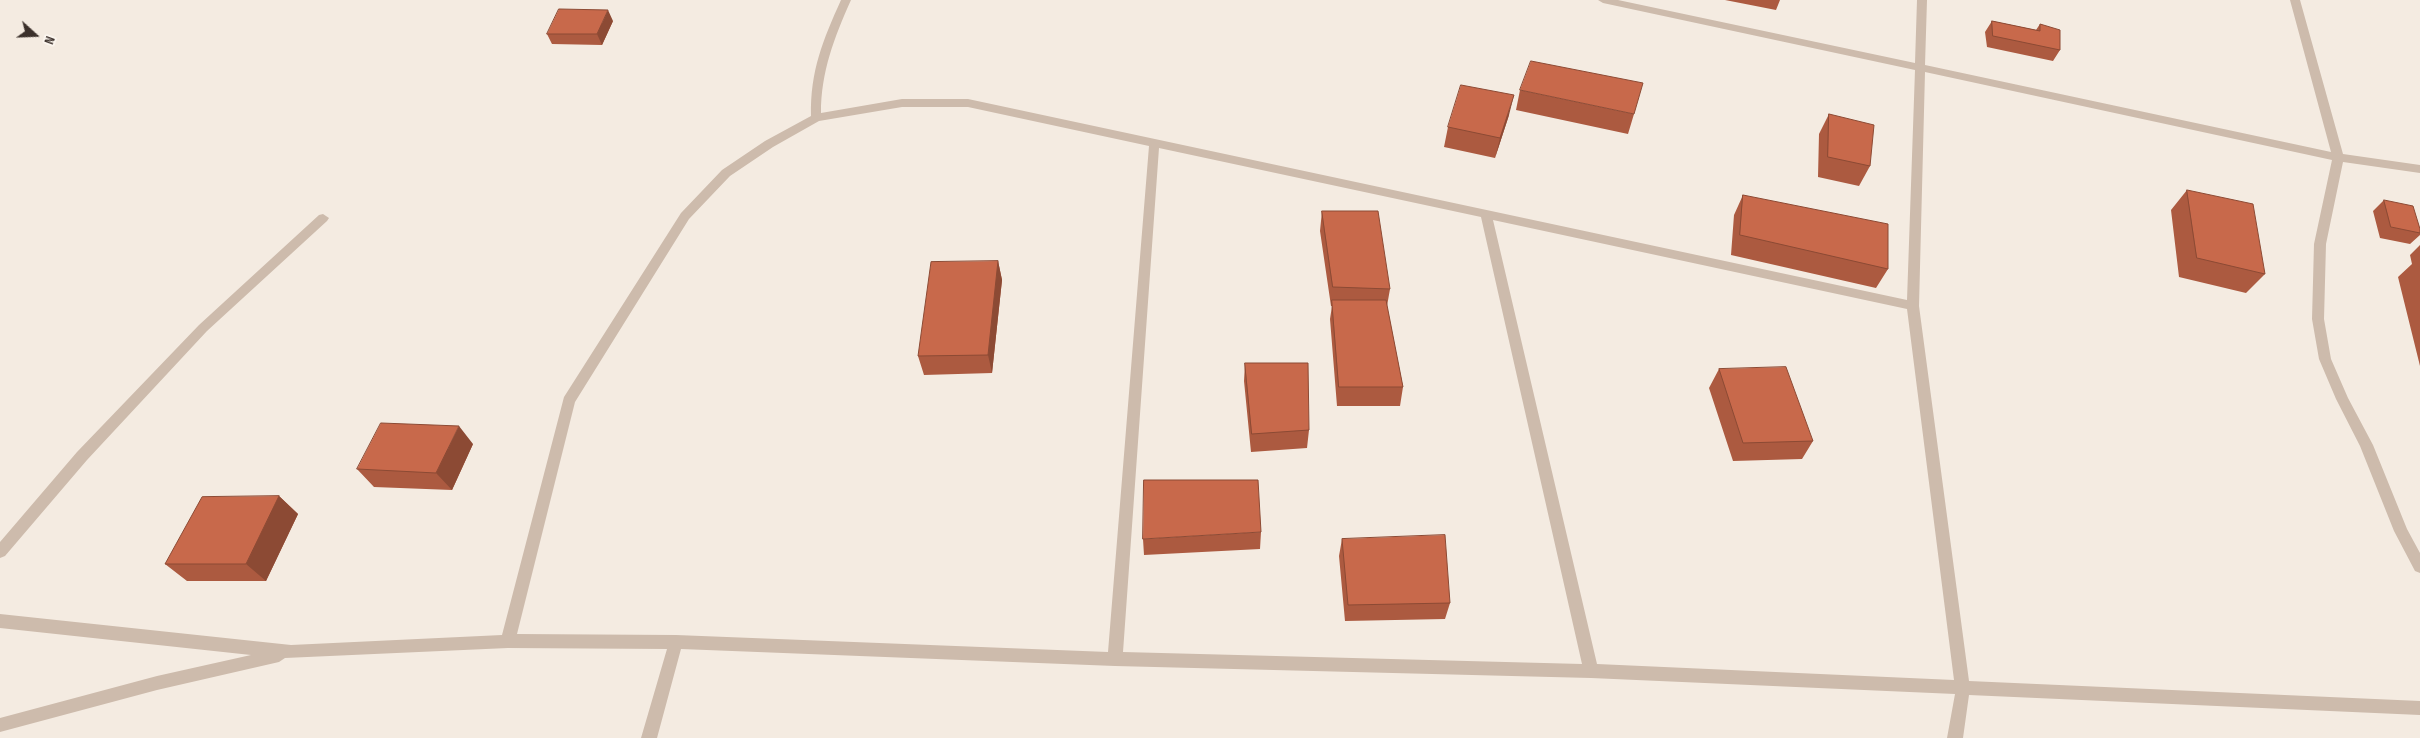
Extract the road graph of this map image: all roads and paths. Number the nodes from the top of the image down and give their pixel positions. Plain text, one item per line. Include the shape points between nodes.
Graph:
1 (846, 0) edge
2 (1604, 0) edge
3 (1922, 0) edge
4 (2296, 0) edge
5 (1920, 67) junction
6 (816, 118) junction
7 (1154, 144) junction
8 (2338, 157) junction
9 (2420, 169) edge
10 (1486, 215) junction
11 (323, 218) dead end
12 (1913, 306) junction
13 (0, 552) edge
14 (2420, 567) edge
15 (0, 621) edge
16 (508, 640) junction
17 (676, 642) junction
18 (291, 652) junction
19 (1116, 659) junction
20 (1591, 671) junction
21 (1964, 689) junction
22 (2420, 708) edge
23 (0, 725) edge
24 (648, 738) edge
25 (1955, 738) edge

1 - 6 street via 821,55 815,88
2 - 5 street
3 - 5 street
4 - 8 street
5 - 8 street
5 - 12 street
6 - 7 street via 902,103 968,103
6 - 16 street via 726,173 685,216 569,401
7 - 10 street
7 - 19 street
8 - 9 street
8 - 14 street via 2320,244 2318,319 2325,359
10 - 12 street
10 - 20 street
11 - 13 street via 203,328 82,456
12 - 21 street
15 - 18 street
16 - 17 street
16 - 18 street
17 - 19 street
17 - 24 street
18 - 23 street via 157,683
19 - 20 street
20 - 21 street
21 - 22 street
21 - 25 street

